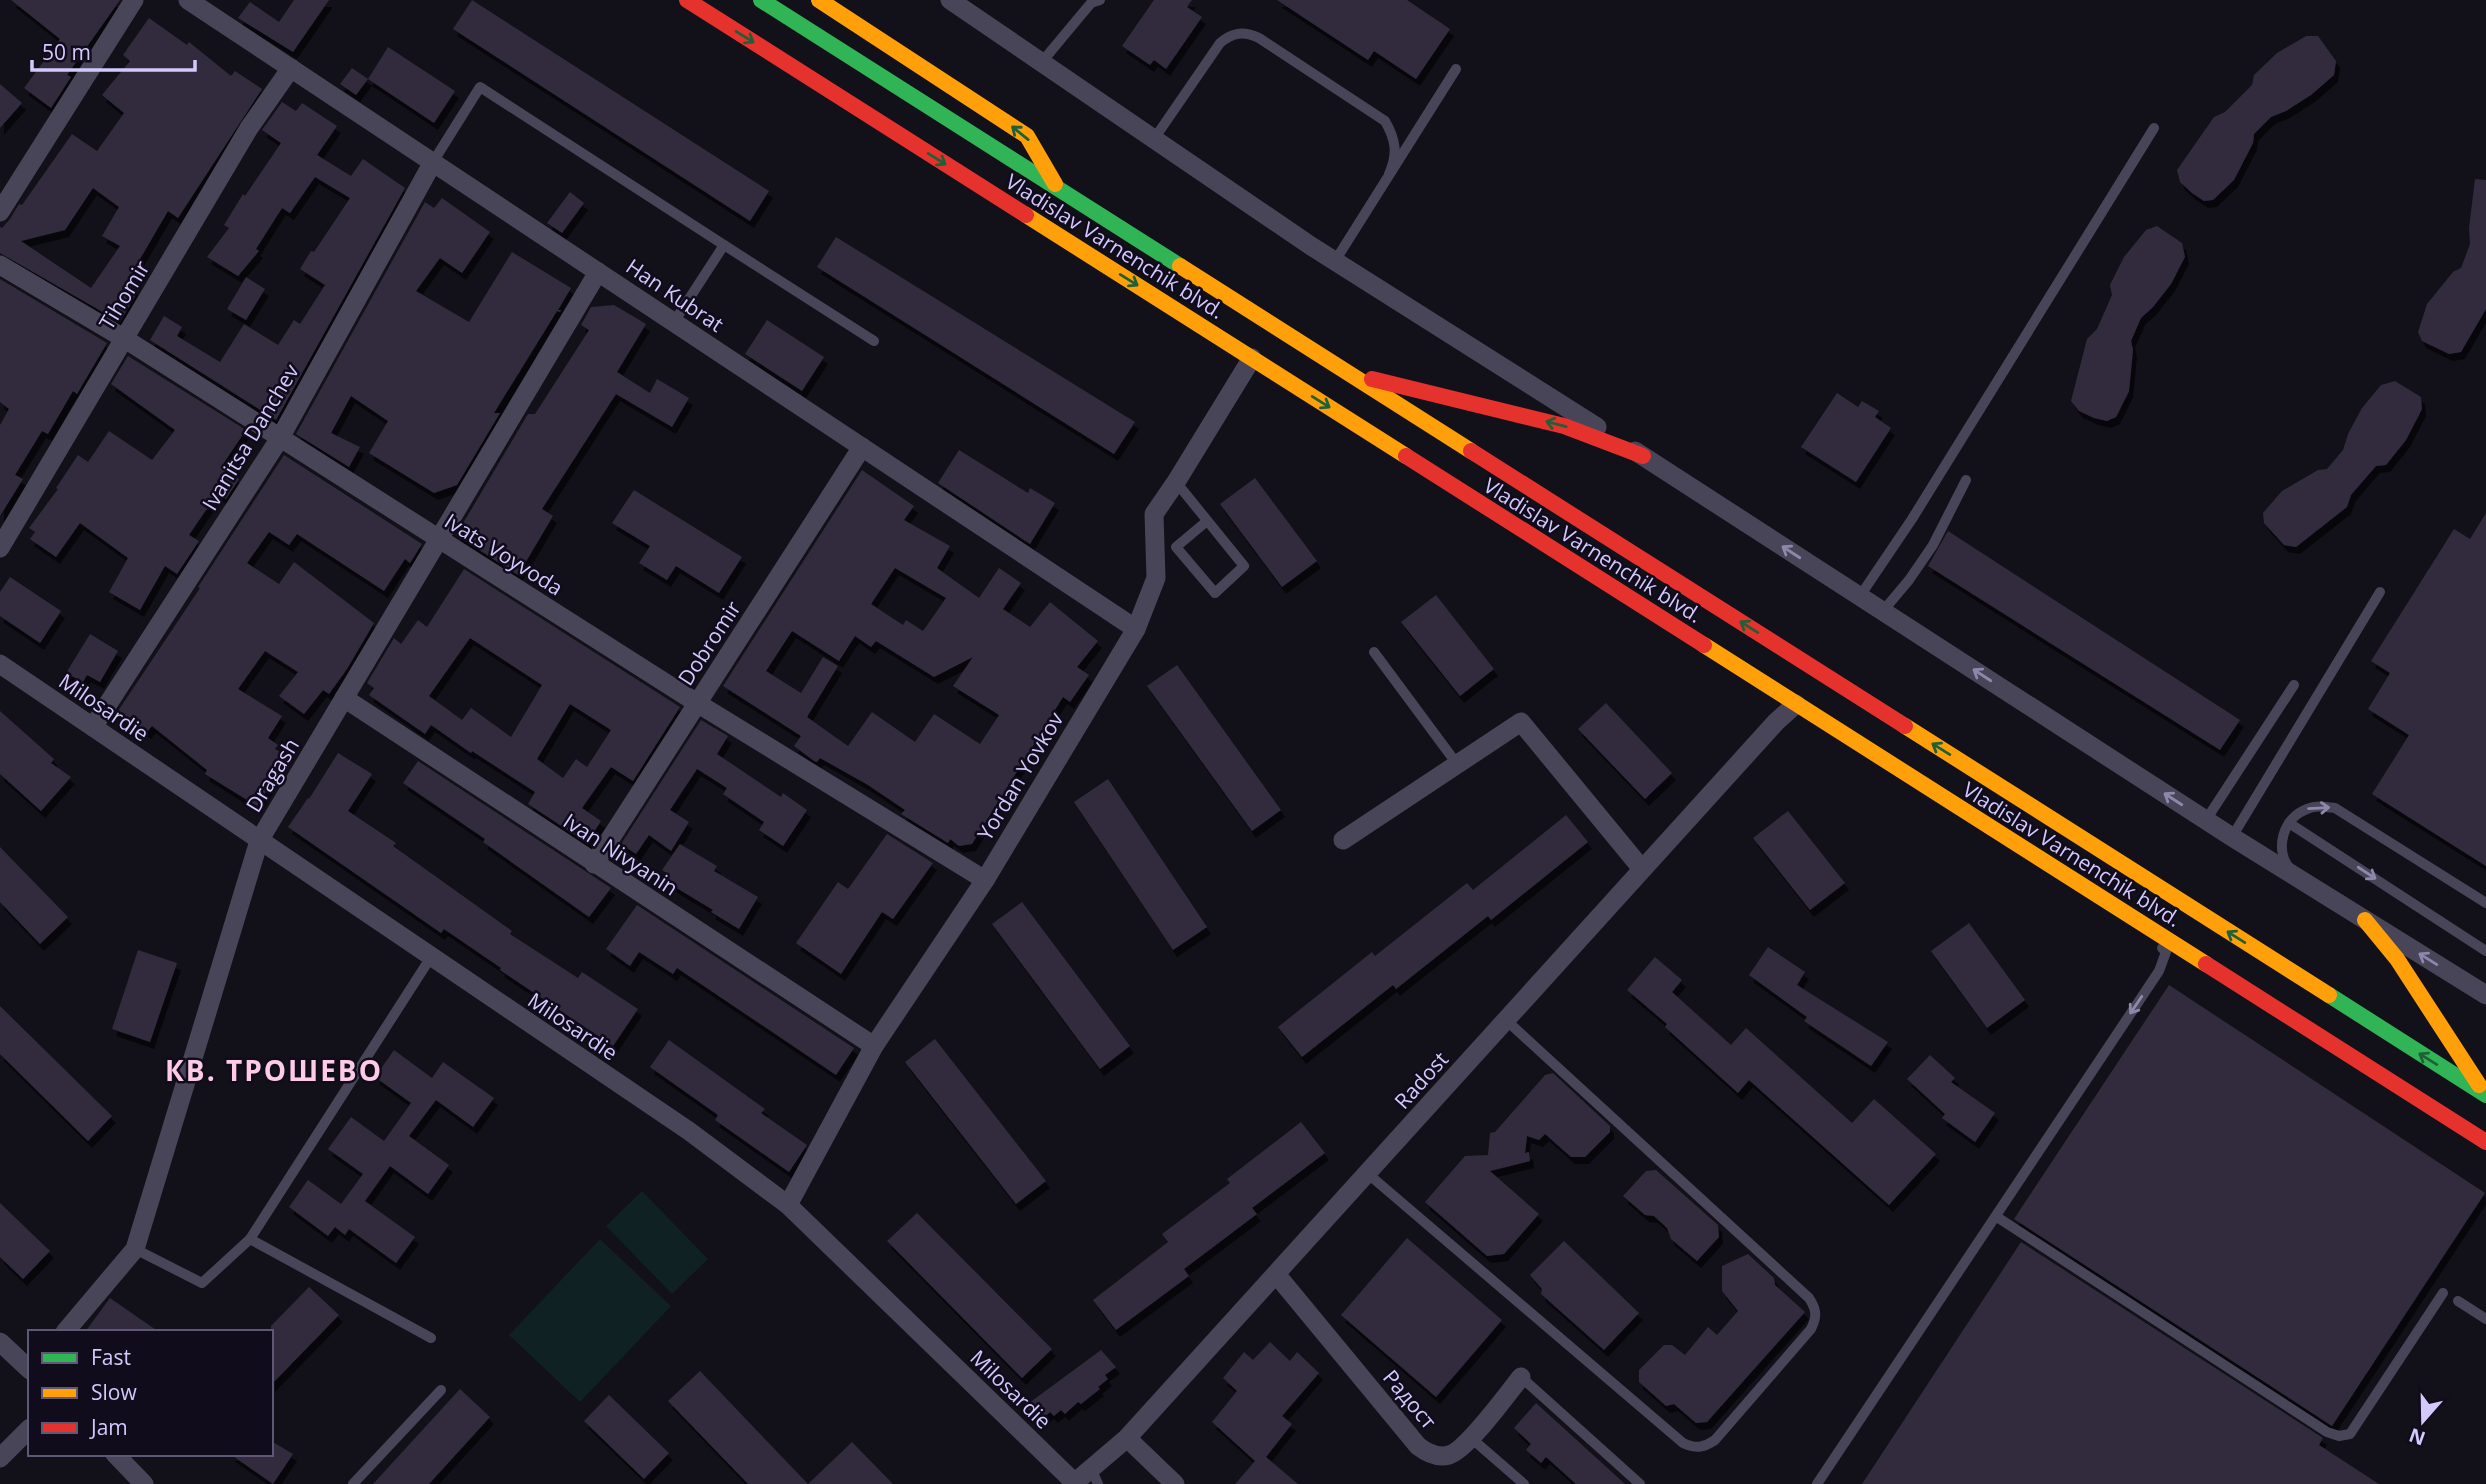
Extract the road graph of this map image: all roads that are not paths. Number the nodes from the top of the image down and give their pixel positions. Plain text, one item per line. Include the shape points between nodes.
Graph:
1 (134, 0) edge
2 (188, 0) edge
3 (687, 0) edge
4 (761, 0) edge
5 (819, 0) edge
6 (950, 0) edge
7 (1100, 0) edge
8 (1041, 63) junction
9 (291, 68) junction
10 (1456, 69) dead end
11 (2154, 128) dead end
12 (1154, 139) junction
13 (433, 162) junction
14 (1389, 174) junction
15 (1058, 189) junction
16 (0, 212) edge
17 (724, 245) junction
18 (1335, 261) junction
19 (0, 265) edge
20 (598, 272) junction
21 (674, 322) junction
22 (124, 339) junction
23 (874, 341) dead end
24 (1252, 358) junction
25 (1350, 374) junction
26 (279, 438) junction
27 (862, 447) junction
28 (1643, 456) junction
29 (1966, 480) dead end
30 (1176, 482) junction
31 (1207, 521) junction
32 (438, 539) junction
33 (0, 548) edge
34 (2380, 592) dead end
35 (1860, 596) junction
36 (1883, 611) junction
37 (1136, 629) junction
38 (1374, 652) dead end
39 (0, 664) edge
40 (2294, 685) dead end
41 (344, 698) junction
42 (698, 703) junction
43 (1796, 704) junction
44 (93, 727) junction
45 (1457, 764) junction
46 (2206, 820) junction
47 (2289, 823) junction
48 (2232, 837) junction
49 (1343, 840) dead end
50 (259, 841) junction
51 (594, 864) junction
52 (1642, 869) junction
53 (2294, 875) junction
54 (985, 880) junction
55 (2486, 902) edge
56 (2365, 920) junction
57 (2161, 947) dead end
58 (2486, 951) edge
59 (430, 957) junction
60 (2486, 995) edge
61 (1506, 1020) junction
62 (874, 1046) junction
63 (2486, 1095) edge
64 (2486, 1142) edge
65 (1367, 1173) junction
66 (788, 1205) junction
67 (1997, 1217) junction
68 (250, 1239) junction
69 (135, 1249) junction
70 (1276, 1274) junction
71 (2443, 1293) dead end
72 (2458, 1301) dead end
73 (2486, 1319) edge
74 (67, 1330) edge
75 (431, 1338) dead end
76 (0, 1342) edge
77 (28, 1368) edge
78 (1521, 1377) joint
79 (441, 1390) dead end
80 (28, 1430) edge
81 (1471, 1437) junction
82 (1127, 1438) junction
83 (117, 1456) edge
84 (0, 1458) edge
85 (1095, 1476) edge
86 (144, 1484) edge
87 (353, 1484) edge
88 (1075, 1484) edge
89 (1175, 1484) edge
90 (1524, 1484) edge
91 (1640, 1484) edge
92 (1817, 1484) edge

1 - 16 street
2 - 9 street, Han Kubrat
3 -> 24 main road, Vladislav Varnenchik blvd.
4 - 15 main road, Vladislav Varnenchik blvd.
15 -> 5 main road via 1027,136
6 - 8 street
7 - 8 lane via 1091,3
8 - 12 street
9 - 13 street, Han Kubrat
9 - 22 street, Tihomir via 249,128
10 - 14 lane
11 - 35 lane
12 - 14 lane via 1220,43 1243,33 1259,38 1385,121 1396,147
12 - 18 street
13 - 17 lane via 480,87
13 - 20 street, Han Kubrat
13 - 26 street, Ivanitsa Danchev
14 - 18 lane
15 - 25 main road, Vladislav Varnenchik blvd.
17 - 21 lane
17 - 23 lane
18 - 28 street
19 - 22 street, Ivats Voyvoda
20 - 21 street, Han Kubrat
20 - 32 street, Dragash
21 - 27 street, Han Kubrat
22 - 26 street, Ivats Voyvoda
22 - 33 street, Tihomir
24 - 30 street, Yordan Yovkov
24 -> 43 main road, Vladislav Varnenchik blvd.
28 -> 25 main road via 1564,426
63 -> 25 main road, Vladislav Varnenchik blvd.
26 - 32 street, Ivats Voyvoda
26 - 44 street, Ivanitsa Danchev
27 - 37 street, Han Kubrat
27 - 42 street, Dobromir
35 -> 28 street
29 - 36 lane via 1933,545
30 - 31 lane
30 - 37 street, Yordan Yovkov via 1154,514 1156,578
31 - 31 lane via 1244,566 1214,593 1176,547
32 - 41 street, Dragash
32 - 42 street, Ivats Voyvoda
34 - 48 lane
35 - 36 street
46 -> 36 street
37 - 54 street, Yordan Yovkov
38 - 45 lane
39 - 44 street, Milosardie
40 - 46 lane
41 - 50 street, Dragash
41 - 51 street, Ivan Nivyanin
42 - 51 street, Dobromir
42 - 54 street, Ivats Voyvoda
43 - 52 street, Radost
43 - 64 main road, Vladislav Varnenchik blvd.
44 - 50 street, Milosardie
45 - 49 street
45 - 52 street via 1521,722
46 - 48 street
47 - 53 lane via 2282,852
47 -> 55 lane via 2305,810 2335,808
47 -> 58 lane
48 - 53 street
50 - 59 street, Milosardie
50 - 69 street, Dragash
51 - 62 street, Ivan Nivyanin
52 - 61 street, Radost
53 - 56 street
54 - 62 street, Yordan Yovkov
60 -> 56 street
56 - 63 main road via 2397,960
57 -> 67 lane via 2166,952 2163,965
59 - 66 street, Milosardie via 689,1132
59 - 68 lane
61 - 65 street, Radost
61 - 65 lane via 1815,1308 1811,1329 1714,1440 1705,1447 1682,1443
62 - 66 street, Yordan Yovkov
65 - 70 street, Radost
66 - 88 street, Milosardie
67 - 71 lane via 2339,1436 2350,1434
67 - 92 lane
68 - 69 lane via 202,1283
68 - 75 lane
69 - 74 street, Dragash
70 - 81 street, Радост via 1418,1446 1432,1454 1449,1455
70 - 82 street, Radost
72 - 73 lane
76 - 77 street
78 - 81 street, Радост
78 - 91 lane
79 - 87 lane
80 - 84 street
81 - 90 lane
82 - 85 street, Radost
82 - 89 street
83 - 86 street
85 - 88 street, Radost

